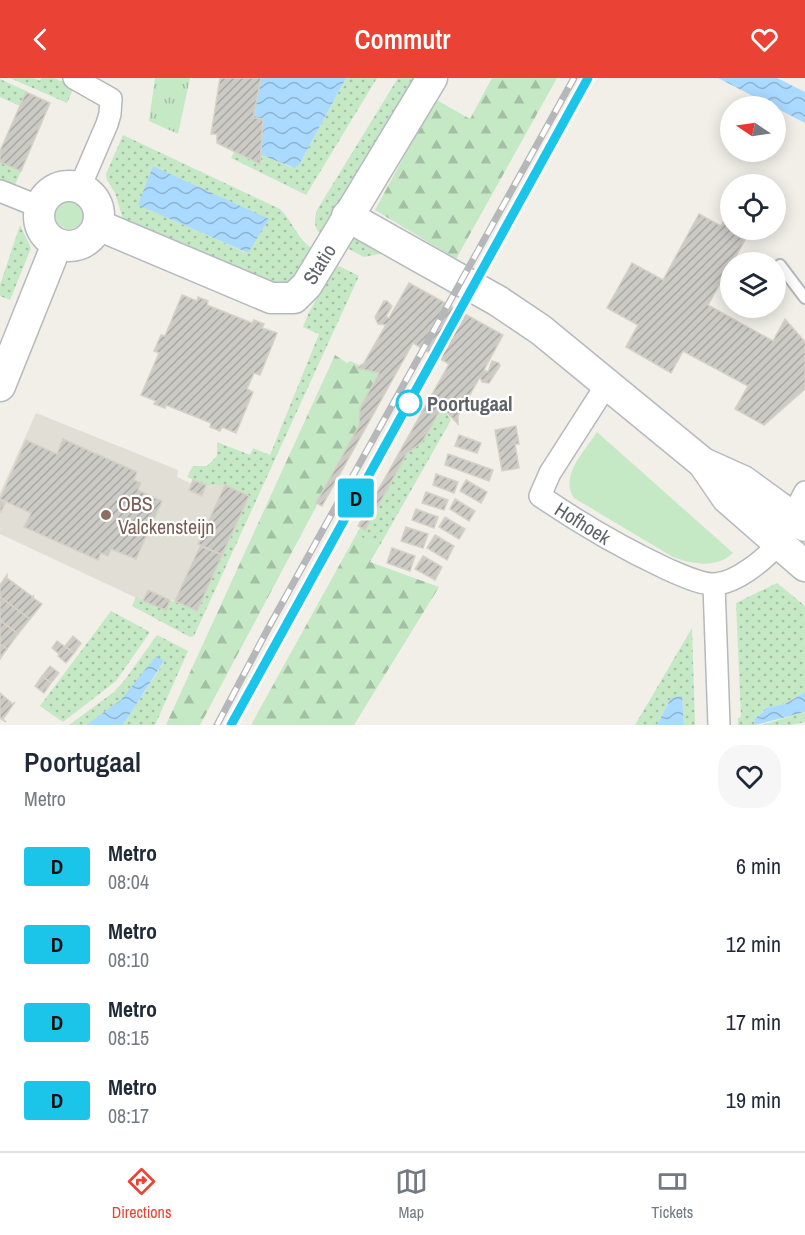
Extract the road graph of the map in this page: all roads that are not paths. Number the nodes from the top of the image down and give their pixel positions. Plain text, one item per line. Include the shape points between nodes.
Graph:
1 (74, 78) edge
2 (432, 78) edge
3 (100, 84) edge
4 (80, 187) junction
5 (0, 191) edge
6 (40, 207) junction
7 (347, 216) junction
8 (98, 225) junction
9 (57, 244) junction
10 (786, 273) edge
11 (805, 298) edge
12 (607, 384) junction
13 (0, 386) edge
14 (795, 519) edge
15 (805, 566) edge
16 (714, 585) junction
17 (719, 725) edge

1 - 3 street
2 - 7 street, Statio
3 - 4 street via 111,99 110,114
4 - 6 street via 55,188
4 - 8 street via 97,203
5 - 6 street
6 - 9 street via 41,229
7 - 8 street, Statio via 307,285 294,298 271,298
7 - 12 street via 498,301
8 - 9 street via 90,238 78,245
9 - 13 street
10 - 11 lane
12 - 14 street via 703,464 727,498
12 - 16 street, Hofhoek via 550,473 540,496 632,553 682,576
14 - 15 street
14 - 16 street via 769,556 739,576
16 - 17 street

